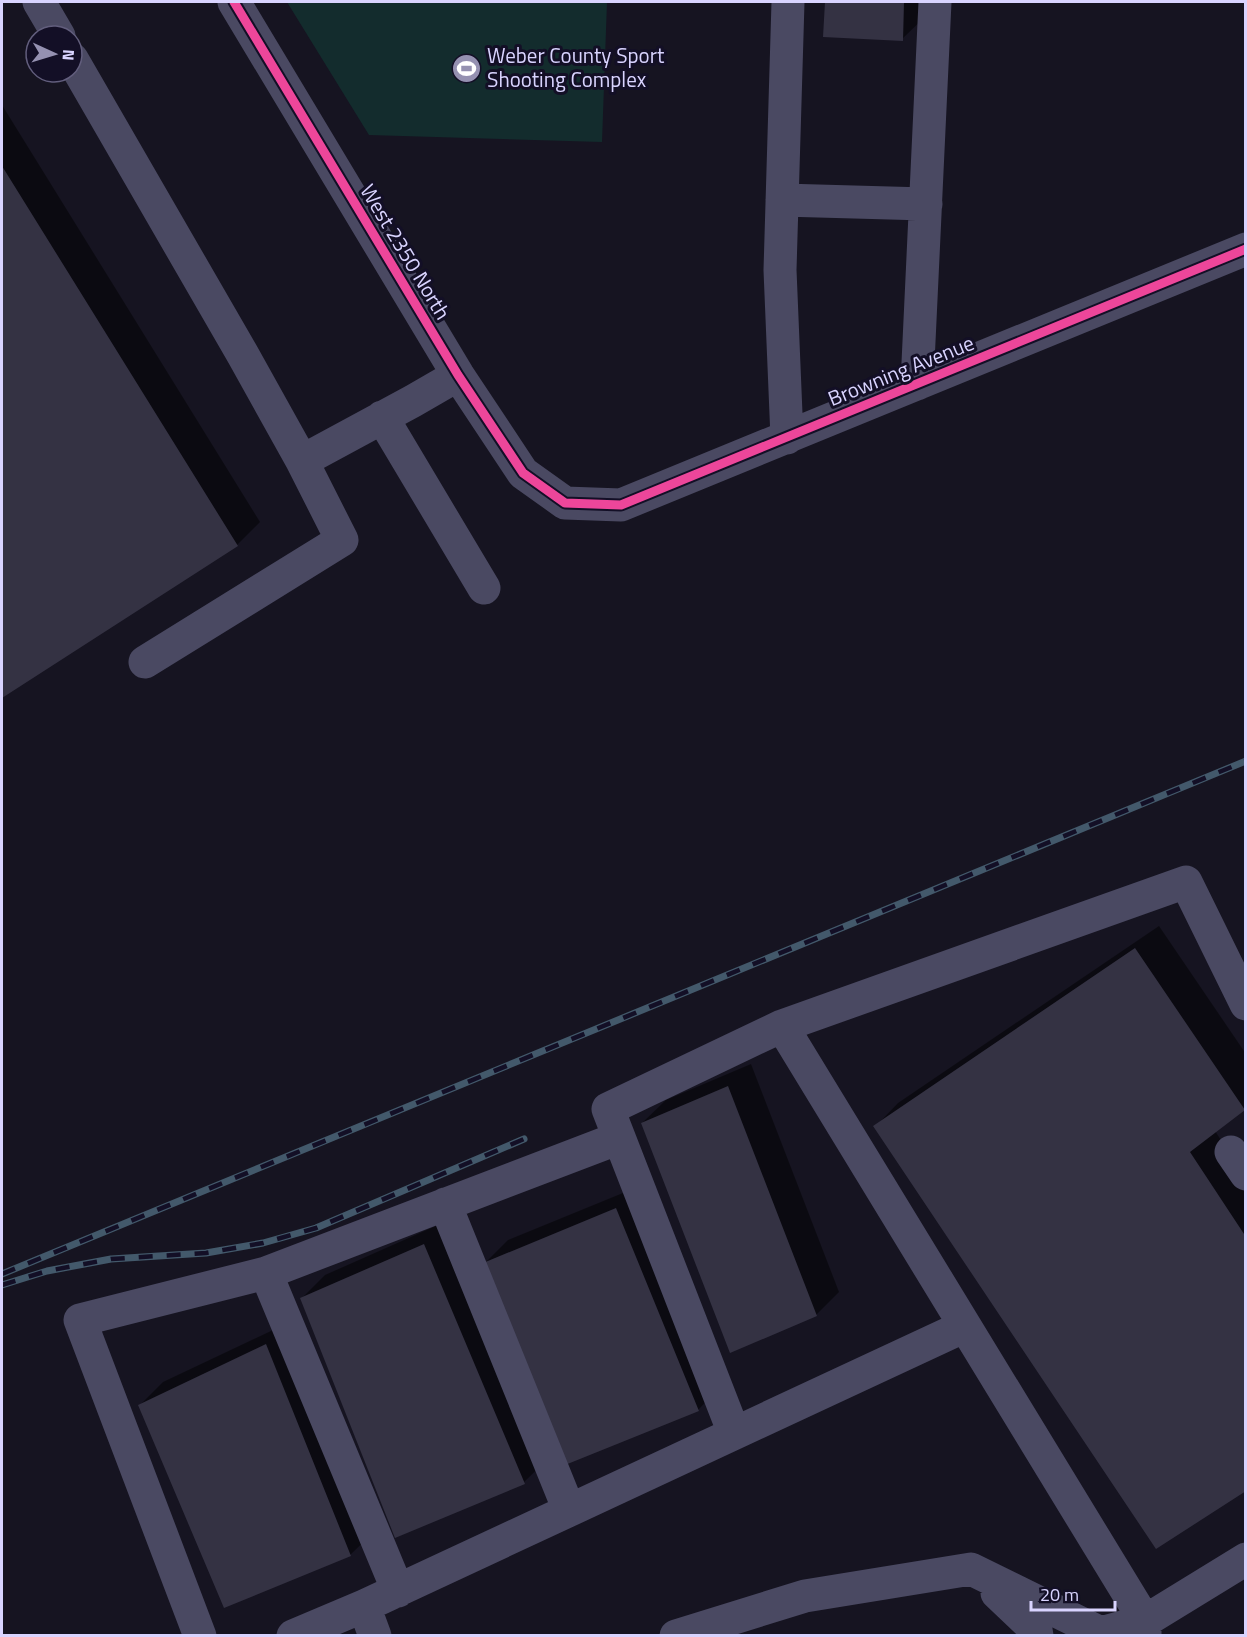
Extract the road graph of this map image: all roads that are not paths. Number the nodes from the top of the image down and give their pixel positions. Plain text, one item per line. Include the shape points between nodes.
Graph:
1 (39, 2) edge
2 (234, 2) edge
3 (788, 2) edge
4 (935, 2) edge
5 (52, 24) edge
6 (84, 80) edge
7 (782, 200) junction
8 (926, 204) junction
9 (1245, 249) edge
10 (458, 375) junction
11 (917, 384) junction
12 (382, 417) junction
13 (787, 438) junction
14 (302, 461) junction
15 (565, 503) joint
16 (484, 588) dead end
17 (145, 662) dead end
18 (1245, 1004) edge
19 (782, 1026) junction
20 (619, 1138) junction
21 (446, 1204) junction
22 (266, 1273) junction
23 (965, 1326) junction
24 (734, 1433) junction
25 (570, 1510) junction
26 (1245, 1559) edge
27 (971, 1569) junction
28 (398, 1591) junction
29 (370, 1621) edge
30 (1145, 1628) edge
31 (200, 1635) edge
32 (293, 1635) edge
33 (676, 1635) edge
34 (1037, 1635) edge

1 - 5 street
2 - 10 street, West 2350 North
3 - 7 street
4 - 8 street
6 - 14 street
7 - 8 street
7 - 13 street via 780,270
8 - 11 street
9 - 11 street, Browning Avenue
10 - 12 street
10 - 15 street, West 2350 North via 523,473
11 - 13 street, Browning Avenue
12 - 14 street
12 - 16 street
13 - 15 street, Browning Avenue via 621,505
14 - 17 street via 342,540
18 - 19 street via 1186,882
19 - 20 street via 608,1109
19 - 23 street
20 - 21 street
20 - 24 street
21 - 22 street
21 - 25 street
22 - 28 street
22 - 31 street via 80,1320
23 - 24 street
23 - 30 street
24 - 25 street
25 - 28 street
26 - 30 street
27 - 30 street via 1101,1633
27 - 33 street via 805,1596
27 - 34 street
28 - 29 street
29 - 32 street

